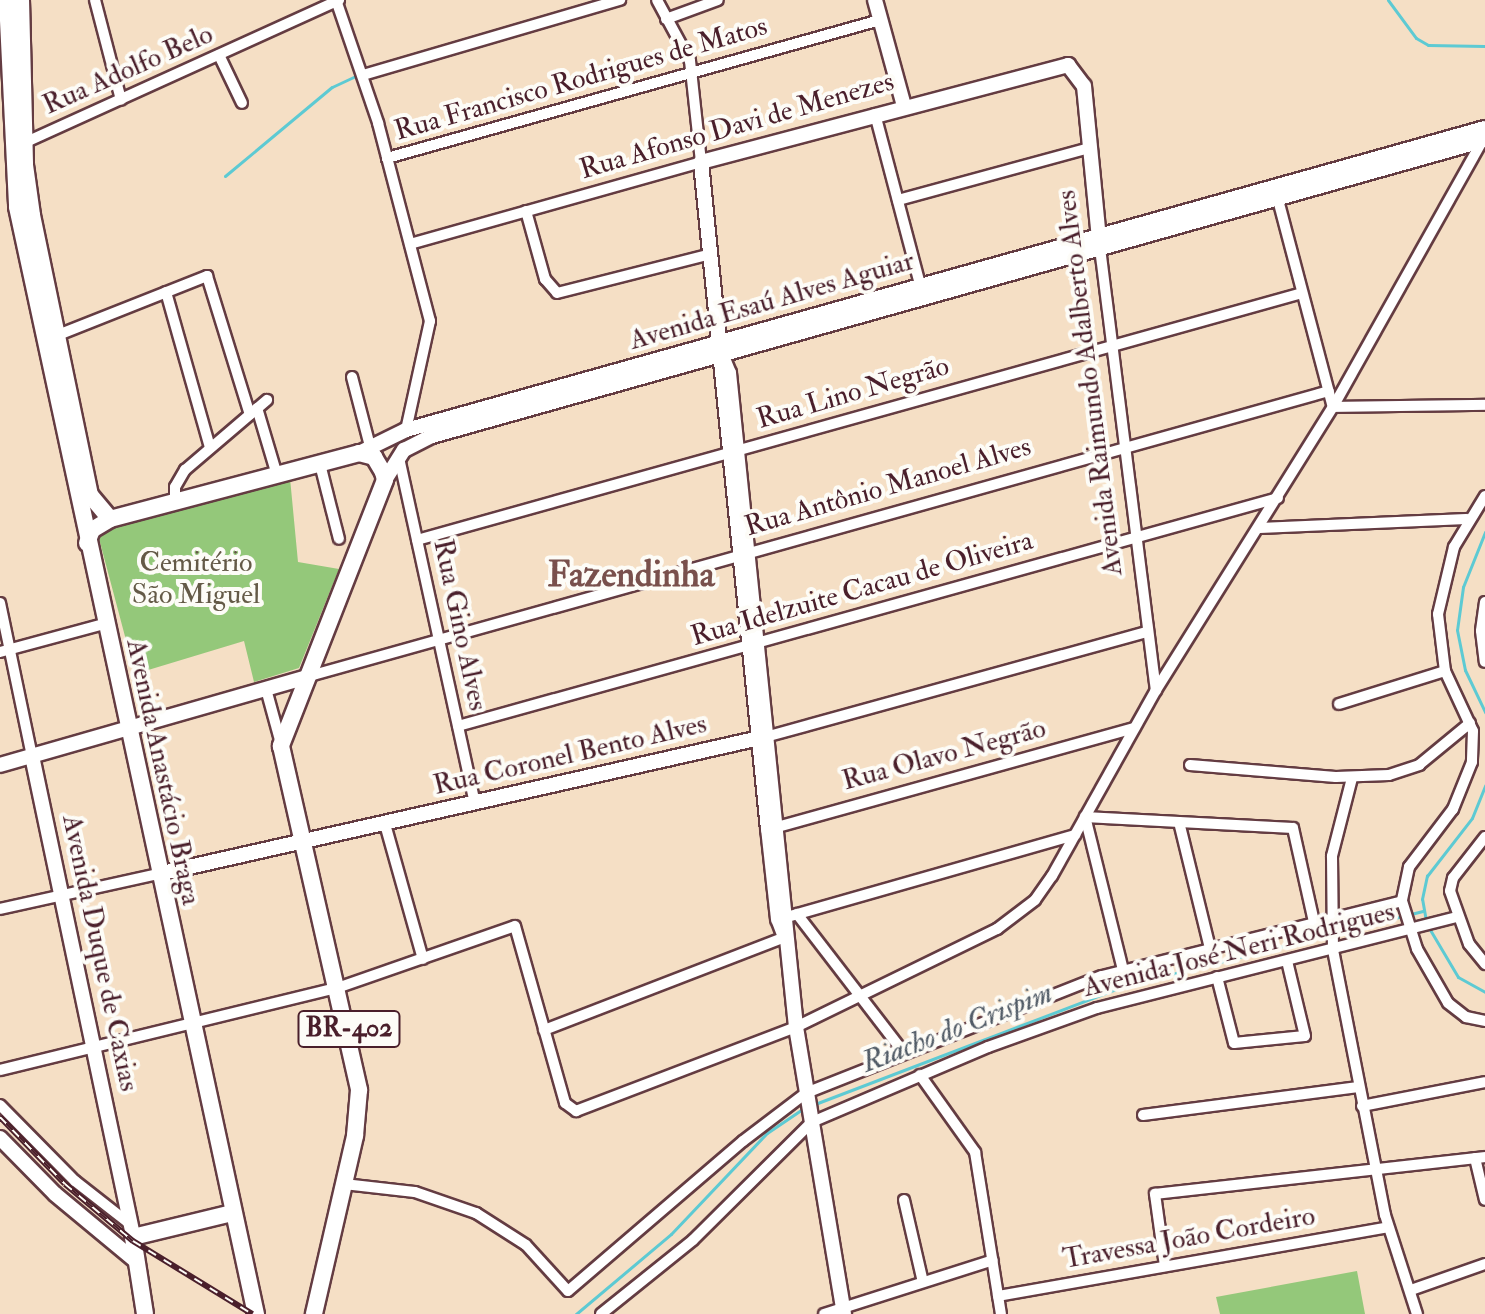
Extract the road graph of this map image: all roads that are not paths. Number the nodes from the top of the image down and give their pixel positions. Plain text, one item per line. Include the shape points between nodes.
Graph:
1 (7, 0) edge
2 (21, 0) edge
3 (95, 0) edge
4 (337, 0) edge
5 (620, 0) edge
6 (657, 0) edge
7 (718, 0) edge
8 (875, 0) edge
9 (666, 19) junction
10 (880, 20) junction
11 (219, 55) junction
12 (1077, 70) joint
13 (693, 74) junction
14 (363, 75) junction
15 (4, 87) edge
16 (121, 100) junction
17 (242, 103) dead end
18 (904, 106) junction
19 (875, 114) junction
20 (1483, 138) edge
21 (24, 143) junction
22 (1090, 148) junction
23 (387, 158) junction
24 (701, 162) junction
25 (1276, 192) junction
26 (898, 200) junction
27 (526, 211) junction
28 (29, 232) junction
29 (1099, 242) junction
30 (410, 244) junction
31 (711, 254) junction
32 (166, 292) junction
33 (922, 292) junction
34 (1302, 293) junction
35 (50, 338) junction
36 (1110, 346) junction
37 (721, 348) junction
38 (352, 377) dead end
39 (1329, 391) junction
40 (565, 392) junction
41 (267, 400) dead end
42 (1485, 405) edge
43 (1333, 407) junction
44 (254, 412) junction
45 (406, 430) junction
46 (210, 448) junction
47 (1121, 448) junction
48 (364, 449) junction
49 (733, 452) junction
50 (399, 456) junction
51 (320, 464) junction
52 (277, 475) junction
53 (385, 480) junction
54 (1485, 496) edge
55 (1278, 498) junction
56 (175, 503) junction
57 (110, 519) junction
58 (1467, 519) junction
59 (1259, 528) junction
60 (1134, 538) junction
61 (339, 539) dead end
62 (417, 540) junction
63 (87, 543) junction
64 (744, 555) junction
65 (1485, 602) edge
66 (0, 603) edge
67 (104, 624) junction
68 (1483, 631) edge
69 (1147, 632) junction
70 (439, 640) junction
71 (754, 645) junction
72 (5, 651) edge
73 (1485, 662) edge
74 (1445, 671) junction
75 (306, 677) junction
76 (266, 689) junction
77 (1156, 690) junction
78 (1339, 704) dead end
79 (1470, 723) junction
80 (458, 726) junction
81 (1134, 728) junction
82 (127, 729) junction
83 (763, 738) junction
84 (281, 746) junction
85 (32, 756) junction
86 (0, 765) edge
87 (1190, 765) dead end
88 (1352, 778) junction
89 (475, 803) junction
90 (1085, 817) junction
91 (1179, 822) junction
92 (385, 824) junction
93 (773, 828) junction
94 (1075, 835) junction
95 (1485, 837) edge
96 (304, 842) junction
97 (158, 874) junction
98 (63, 895) junction
99 (0, 909) edge
100 (788, 916) junction
101 (1406, 917) junction
102 (1457, 917) junction
103 (1331, 918) junction
104 (1314, 922) junction
105 (785, 937) junction
106 (1210, 948) junction
107 (1333, 950) junction
108 (423, 959) junction
109 (1287, 961) junction
110 (1485, 964) edge
111 (1123, 970) junction
112 (1217, 977) junction
113 (340, 987) junction
114 (860, 996) junction
115 (1485, 1021) edge
116 (191, 1024) junction
117 (796, 1027) junction
118 (544, 1030) junction
119 (94, 1047) junction
120 (904, 1053) junction
121 (0, 1070) edge
122 (920, 1075) junction
123 (1485, 1082) edge
124 (1358, 1087) junction
125 (806, 1093) junction
126 (0, 1105) edge
127 (1362, 1106) junction
128 (1143, 1115) dead end
129 (812, 1122) junction
130 (0, 1138) edge
131 (1480, 1157) edge
132 (1374, 1166) junction
133 (344, 1184) junction
134 (904, 1200) dead end
135 (1485, 1200) edge
136 (232, 1213) junction
137 (1388, 1227) junction
138 (131, 1230) junction
139 (993, 1260) junction
140 (137, 1262) junction
141 (1485, 1264) edge
142 (1165, 1266) junction
143 (923, 1282) junction
144 (1411, 1290) junction
145 (998, 1296) junction
146 (843, 1311) edge
147 (260, 1312) edge
148 (145, 1314) edge
149 (314, 1314) edge
150 (601, 1314) edge
151 (824, 1314) edge
152 (1001, 1314) edge
153 (1417, 1314) edge

1 - 15 main road, Avenida Anastácio Braga
2 - 21 main road, Avenida Anastácio Braga
3 - 16 street
4 - 11 street, Rua Adolfo Belo
4 - 14 street
5 - 14 street
6 - 9 street
7 - 9 street
8 - 10 street
9 - 13 street via 685,48
10 - 13 street, Rua Francisco Rodrigues de Matos
10 - 18 street
11 - 16 street, Rua Adolfo Belo
11 - 17 street
12 - 18 street, Rua Afonso Davi de Menezes via 1048,67
12 - 22 street, Avenida Raimundo Adalberto Alves via 1084,86
13 - 23 street, Rua Francisco Rodrigues de Matos
13 - 24 street
14 - 23 street
15 - 28 main road, Avenida Anastácio Braga via 12,172
16 - 21 street, Rua Adolfo Belo
18 - 19 street, Rua Afonso Davi de Menezes
19 - 24 street, Rua Afonso Davi de Menezes
19 - 26 street
20 - 25 street, Avenida Esaú Alves Aguiar
20 - 43 street
21 - 28 main road, Avenida Anastácio Braga
22 - 26 street
22 - 29 street, Avenida Raimundo Adalberto Alves
23 - 30 street
24 - 27 street, Rua Afonso Davi de Menezes
24 - 31 street
25 - 29 street, Avenida Esaú Alves Aguiar
25 - 34 street
26 - 33 street
27 - 30 street, Rua Afonso Davi de Menezes
27 - 31 street via 545,279 557,293
28 - 35 main road, Avenida Anastácio Braga
29 - 33 street, Avenida Esaú Alves Aguiar
29 - 36 street, Avenida Raimundo Adalberto Alves
30 - 45 street via 430,335
31 - 37 street
32 - 35 street
32 - 44 street via 207,276
32 - 46 street
33 - 37 street, Avenida Esaú Alves Aguiar
34 - 36 street, Rua Lino Negrão
34 - 39 street
35 - 57 main road, Avenida Anastácio Braga via 90,495
35 - 63 main road, Avenida Anastácio Braga
36 - 47 street, Avenida Raimundo Adalberto Alves
36 - 49 street, Rua Lino Negrão
37 - 40 street, Avenida Esaú Alves Aguiar
37 - 49 street
38 - 48 street
39 - 43 street
39 - 47 street, Rua Antônio Manoel Alves
40 - 45 street, Avenida Esaú Alves Aguiar
40 - 50 street, Avenida Esaú Alves Aguiar via 423,439
41 - 44 street
42 - 43 street
43 - 55 street
44 - 46 street
44 - 52 street
45 - 48 street, Avenida Esaú Alves Aguiar
45 - 50 street
46 - 56 street via 180,475
47 - 60 street, Avenida Raimundo Adalberto Alves
47 - 64 street, Rua Antônio Manoel Alves
48 - 51 main road, Avenida Esaú Alves Aguiar
48 - 53 main road via 378,461
49 - 62 street, Rua Lino Negrão
49 - 64 street
50 - 53 street, Avenida Esaú Alves Aguiar
50 - 62 street, Rua Gino Alves
51 - 52 main road, Avenida Esaú Alves Aguiar
51 - 61 street
52 - 56 main road, Avenida Esaú Alves Aguiar
53 - 75 main road
54 - 58 street
55 - 59 street
55 - 60 street, Rua Idelzuite Cacau de Oliveira
56 - 57 main road, Avenida Esaú Alves Aguiar
57 - 63 main road via 92,530
58 - 59 street
58 - 74 street via 1454,547 1438,614
59 - 77 street
60 - 69 street, Avenida Raimundo Adalberto Alves
60 - 71 street, Rua Idelzuite Cacau de Oliveira
62 - 70 street, Rua Gino Alves
63 - 67 main road, Avenida Anastácio Braga
64 - 70 street, Rua Antônio Manoel Alves
64 - 71 street
65 - 68 street
66 - 72 street, Avenida Duque de Caxias
67 - 72 street
67 - 82 main road, Avenida Anastácio Braga
68 - 73 street
69 - 77 street, Avenida Raimundo Adalberto Alves
69 - 83 street, Rua Coronel Bento Alves
70 - 75 street, Rua Antônio Manoel Alves
70 - 80 street, Rua Gino Alves
71 - 80 street, Rua Idelzuite Cacau de Oliveira
71 - 83 street
72 - 85 street, Avenida Duque de Caxias
74 - 78 street
74 - 79 street
75 - 76 street, Rua Antônio Manoel Alves
75 - 84 main road
76 - 82 street, Rua Antônio Manoel Alves
76 - 84 street
77 - 81 street
79 - 88 street via 1410,769
79 - 101 street via 1474,749 1465,784 1409,867
80 - 89 street, Rua Gino Alves
81 - 90 street
81 - 93 street, Rua Olavo Negrão
82 - 85 street, Rua Antônio Manoel Alves
82 - 97 main road, Avenida Anastácio Braga
83 - 89 street, Rua Coronel Bento Alves
83 - 93 street
84 - 96 main road, BR-402
85 - 86 street, Rua Antônio Manoel Alves
85 - 98 street, Avenida Duque de Caxias
87 - 88 street
88 - 103 street via 1335,834
89 - 92 street, Rua Coronel Bento Alves
90 - 91 street
90 - 94 street
90 - 111 street
91 - 104 street via 1293,828
91 - 106 street
92 - 96 street, Rua Coronel Bento Alves
92 - 108 street
93 - 100 street
94 - 100 street
94 - 114 street via 1045,887 1011,920
95 - 102 street via 1452,881
96 - 97 street, Rua Coronel Bento Alves
96 - 113 main road, BR-402
97 - 98 street, Rua Coronel Bento Alves
97 - 116 main road, Avenida Anastácio Braga
98 - 99 street, Rua Coronel Bento Alves
98 - 119 street, Avenida Duque de Caxias
100 - 105 street
100 - 114 street
101 - 102 street, Avenida José Neri Rodrigues
101 - 103 street, Avenida José Neri Rodrigues
101 - 107 street, Avenida José Neri Rodrigues
101 - 115 street via 1448,1003 1466,1017
102 - 110 street
103 - 104 street, Avenida José Neri Rodrigues
103 - 107 street
104 - 106 street, Avenida José Neri Rodrigues
105 - 117 street
105 - 118 street
106 - 111 street, Avenida José Neri Rodrigues
107 - 109 street, Avenida José Neri Rodrigues
107 - 124 street
108 - 113 street
108 - 118 street via 515,926
109 - 112 street, Avenida José Neri Rodrigues
109 - 112 street via 1305,1036 1234,1043
111 - 120 street, Avenida José Neri Rodrigues
112 - 122 street, Avenida José Neri Rodrigues via 1097,1008
113 - 116 street
113 - 133 main road, BR-402 via 359,1090
114 - 117 street
114 - 120 street
116 - 119 street
116 - 136 main road, Avenida Anastácio Braga
117 - 118 street via 571,1111
117 - 125 street
119 - 121 street
119 - 138 street, Avenida Duque de Caxias
120 - 125 street, Avenida José Neri Rodrigues
122 - 129 street, Avenida José Neri Rodrigues
122 - 139 street via 975,1152
123 - 127 street
124 - 127 street
124 - 128 street
125 - 129 street
125 - 133 street, Avenida José Neri Rodrigues via 568,1291 526,1245 476,1213 415,1192
126 - 138 street
127 - 132 street
129 - 146 street
129 - 150 street via 693,1240
130 - 140 street via 55,1194
131 - 132 street
131 - 135 street
132 - 137 street
132 - 142 street via 1155,1194
133 - 149 main road, BR-402
134 - 143 street
136 - 138 main road
136 - 147 main road, Avenida Anastácio Braga
137 - 142 street, Travessa João Cordeiro
137 - 144 street
138 - 140 main road, Avenida Duque de Caxias
139 - 143 street
139 - 145 street
140 - 148 main road, Avenida Duque de Caxias
141 - 144 street
142 - 145 street, Travessa João Cordeiro
143 - 146 street
144 - 153 street
145 - 152 street
146 - 151 street

